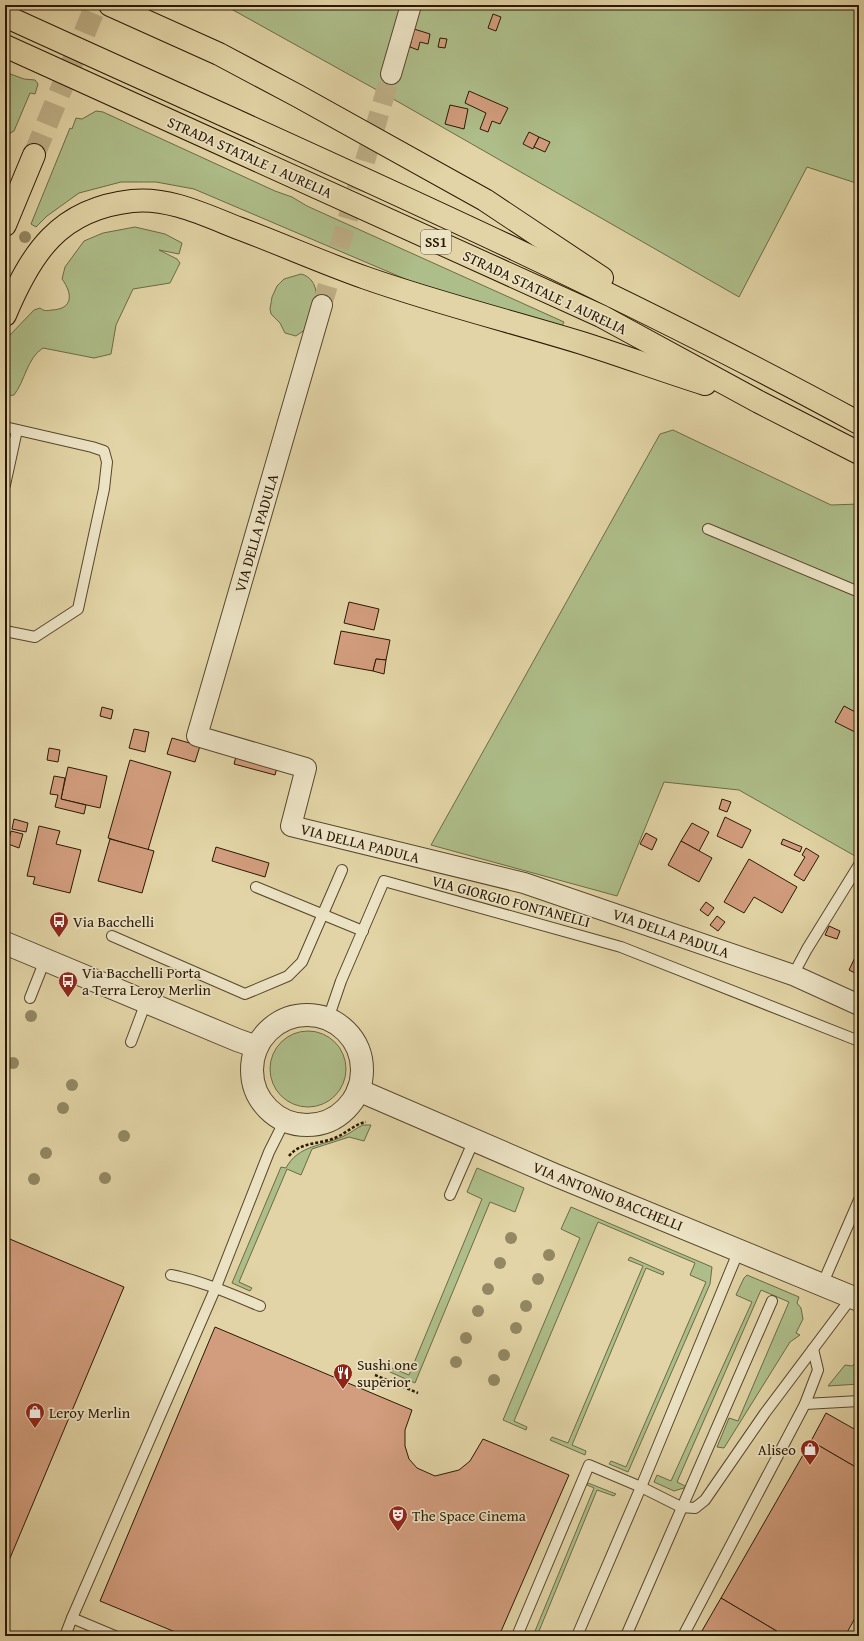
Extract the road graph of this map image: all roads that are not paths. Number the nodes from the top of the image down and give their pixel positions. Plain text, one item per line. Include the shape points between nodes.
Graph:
1 (110, 5) edge
2 (412, 5) edge
3 (5, 16) edge
4 (5, 46) edge
5 (391, 74) tunnel mouth
6 (34, 155) tunnel mouth
7 (5, 225) edge
8 (322, 305) tunnel mouth
9 (5, 315) edge
10 (672, 326) junction
11 (759, 402) junction
12 (859, 423) edge
13 (5, 428) edge
14 (17, 430) junction
15 (859, 454) edge
16 (5, 485) edge
17 (708, 528) dead end
18 (859, 592) edge
19 (5, 631) edge
20 (859, 865) edge
21 (342, 870) dead end
22 (256, 887) dead end
23 (323, 914) junction
24 (363, 931) junction
25 (112, 936) dead end
26 (5, 943) edge
27 (45, 960) junction
28 (793, 975) junction
29 (30, 998) dead end
30 (146, 1002) junction
31 (859, 1005) edge
32 (328, 1019) junction
33 (859, 1041) edge
34 (131, 1042) dead end
35 (257, 1047) junction
36 (358, 1090) junction
37 (285, 1120) junction
38 (474, 1140) junction
39 (450, 1195) dead end
40 (859, 1200) edge
41 (739, 1250) junction
42 (171, 1275) dead end
43 (822, 1285) junction
44 (216, 1287) junction
45 (855, 1298) edge
46 (772, 1301) dead end
47 (260, 1306) dead end
48 (813, 1349) junction
49 (859, 1402) edge
50 (805, 1404) junction
51 (641, 1487) junction
52 (681, 1507) junction
53 (72, 1618) junction
54 (64, 1636) edge
55 (115, 1636) edge
56 (518, 1636) edge
57 (577, 1636) edge
58 (626, 1636) edge
59 (683, 1636) edge

1 - 10 highway via 219,54 485,200
2 - 5 street
3 - 10 highway, STRADA STATALE 1 AURELIA / SS1 via 501,242
4 - 11 highway, STRADA STATALE 1 AURELIA / SS1 via 601,316
6 - 7 highway
8 - 28 street, VIA DELLA PADULA via 197,736 306,768 291,826 524,883
9 - 11 highway via 17,285 48,239 69,222 94,210 145,200 178,206 366,278 583,343
10 - 12 highway, STRADA STATALE 1 AURELIA / SS1
11 - 15 highway, STRADA STATALE 1 AURELIA / SS1
13 - 14 lane
14 - 16 lane
14 - 19 lane via 104,451 106,462 104,489 78,609 35,637
17 - 18 lane
20 - 28 lane
21 - 23 lane
22 - 23 lane
23 - 24 lane
23 - 25 lane via 302,962 288,976 246,994
24 - 32 lane, VIA GIORGIO FONTANELLI
24 - 33 lane, VIA GIORGIO FONTANELLI via 384,881 621,947
26 - 27 street
27 - 29 lane
27 - 30 street
28 - 31 street, VIA DELLA PADULA
30 - 34 lane
30 - 35 street
32 - 35 street via 310,1015 291,1017 271,1028
32 - 36 street via 344,1029 359,1053 362,1072
35 - 37 street via 252,1068 256,1089 267,1108
36 - 37 street via 344,1110 326,1121 306,1124
36 - 38 street, VIA ANTONIO BACCHELLI
37 - 44 lane
38 - 39 lane
38 - 41 street, VIA ANTONIO BACCHELLI
40 - 43 lane
41 - 43 street, VIA ANTONIO BACCHELLI
41 - 51 lane
42 - 44 lane
43 - 45 street, VIA ANTONIO BACCHELLI
44 - 47 lane
44 - 53 lane
45 - 48 lane
46 - 52 lane
48 - 50 lane via 818,1370
48 - 52 lane via 764,1413 705,1500 694,1508
49 - 50 lane
50 - 59 lane
51 - 52 lane
51 - 56 lane via 590,1465
51 - 57 lane
52 - 58 lane
53 - 54 lane
53 - 55 lane

